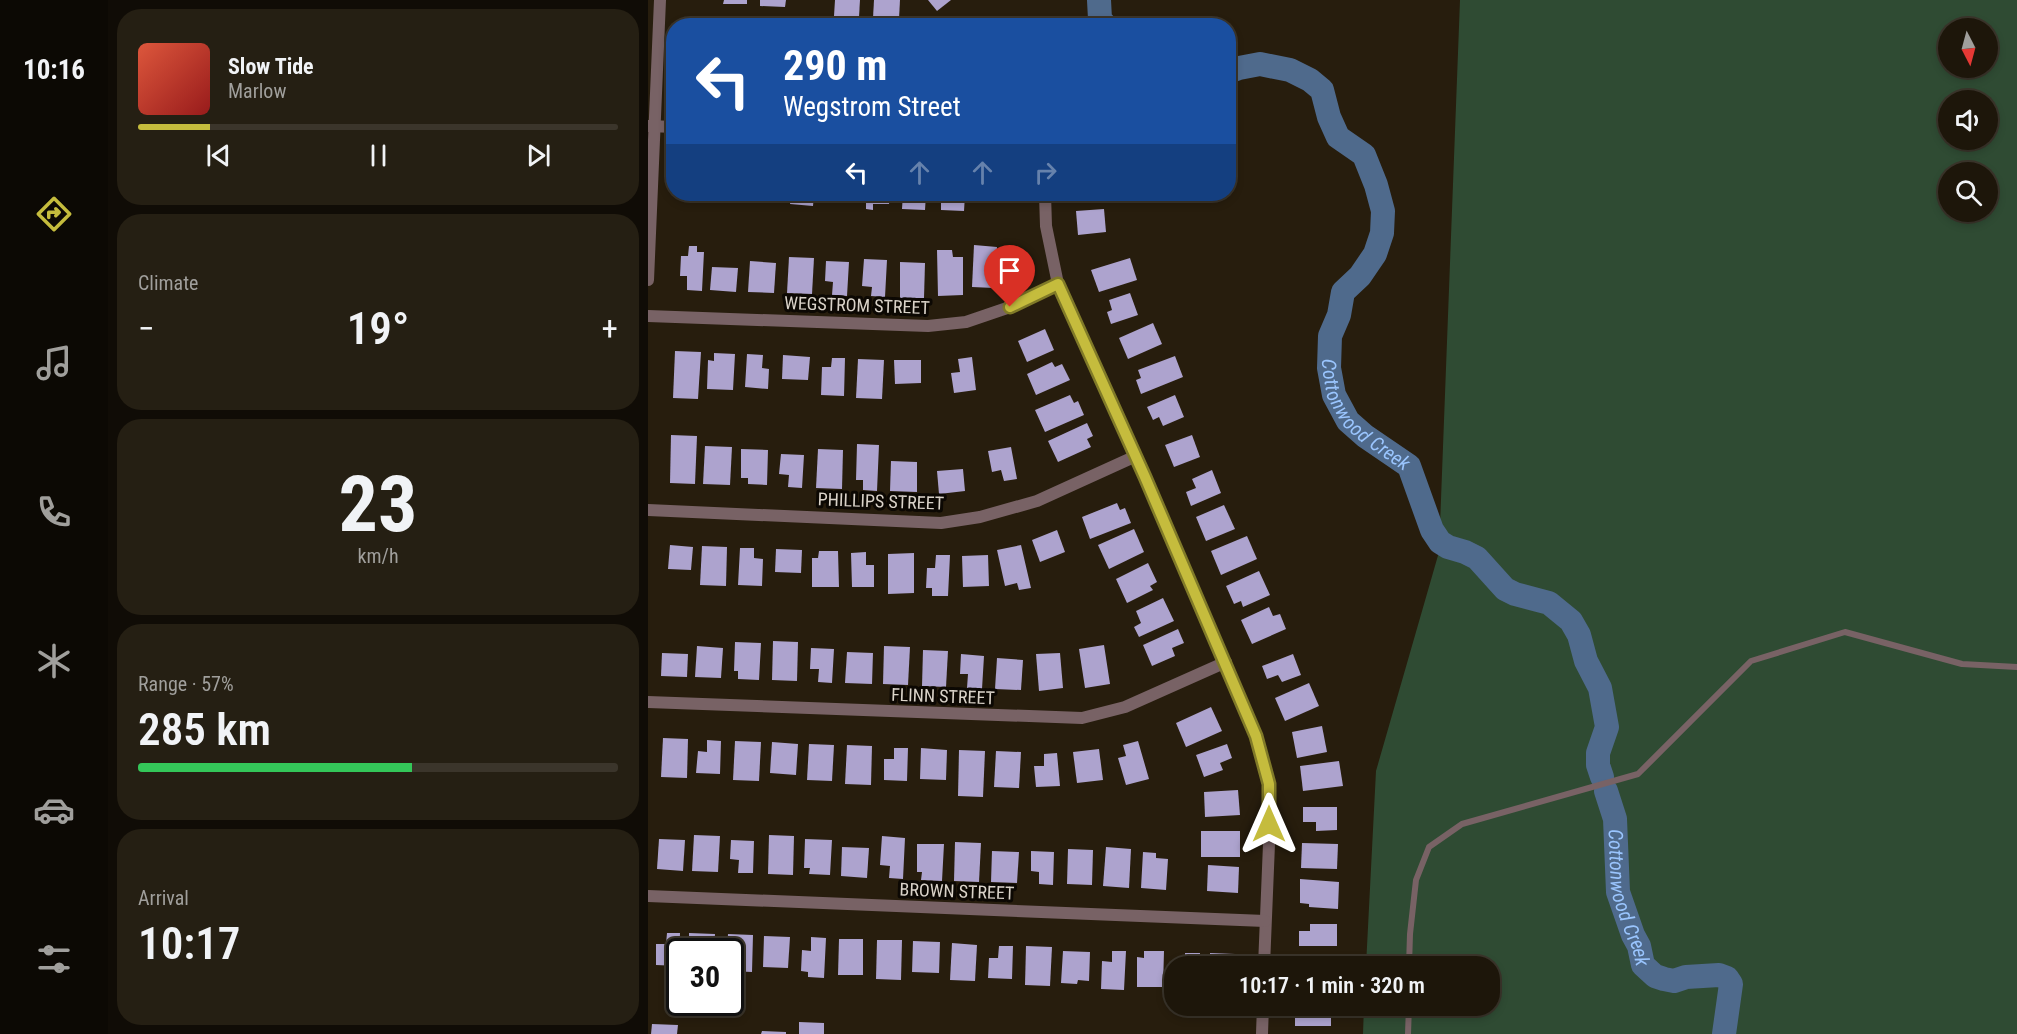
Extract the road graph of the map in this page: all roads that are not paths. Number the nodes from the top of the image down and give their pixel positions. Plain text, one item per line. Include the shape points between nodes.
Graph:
1 (660, 0) edge
2 (651, 126) edge
3 (666, 127) edge
4 (1046, 201) edge
5 (648, 280) edge
6 (1058, 284) junction
7 (648, 316) edge
8 (1136, 456) junction
9 (648, 510) edge
10 (1226, 662) junction
11 (2017, 667) edge
12 (648, 702) edge
13 (648, 896) edge
14 (1266, 921) junction
15 (1264, 956) edge
16 (1409, 956) edge
17 (1263, 1016) edge
18 (1408, 1016) edge
19 (1262, 1034) edge
20 (1408, 1034) edge

1 - 2 street
2 - 3 street
2 - 5 street
4 - 6 street via 1046,226
6 - 7 street, WEGSTROM STREET via 966,322 928,326
6 - 8 street
8 - 9 street, PHILLIPS STREET via 1037,501 941,523
8 - 10 street
10 - 12 street, FLINN STREET via 1125,707 1082,718
10 - 14 street via 1256,736 1269,784
11 - 16 lane via 1962,664 1845,632 1751,661 1638,774 1462,824 1429,846 1416,880
13 - 14 street, BROWN STREET
14 - 15 street
17 - 19 street
18 - 20 lane

